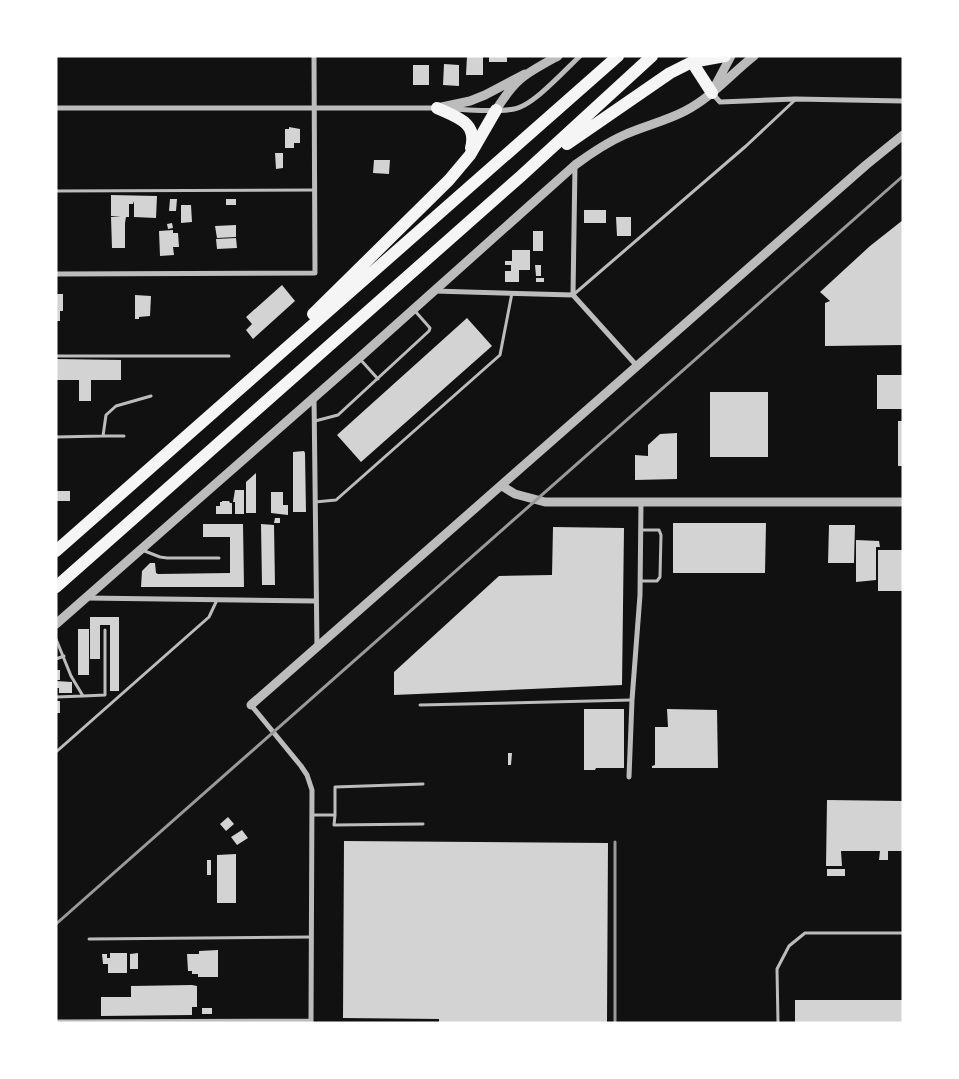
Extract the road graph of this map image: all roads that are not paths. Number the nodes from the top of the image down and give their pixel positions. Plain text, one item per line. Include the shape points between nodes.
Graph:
1 (314, 56) edge
2 (558, 56) edge
3 (580, 56) edge
4 (618, 56) edge
5 (652, 56) edge
6 (724, 56) edge
7 (731, 56) edge
8 (754, 56) edge
9 (692, 62) junction
10 (526, 74) junction
11 (712, 92) junction
12 (795, 99) junction
13 (903, 101) edge
14 (56, 108) edge
15 (314, 108) junction
16 (436, 108) junction
17 (496, 110) junction
18 (903, 135) edge
19 (470, 154) junction
20 (575, 165) junction
21 (520, 177) junction
22 (315, 190) junction
23 (56, 191) edge
24 (56, 274) edge
25 (433, 291) junction
26 (512, 294) junction
27 (573, 295) junction
28 (413, 309) junction
29 (56, 356) edge
30 (229, 356) dead end
31 (359, 358) junction
32 (638, 366) junction
33 (378, 379) junction
34 (151, 396) dead end
35 (314, 396) junction
36 (216, 411) junction
37 (314, 421) junction
38 (103, 436) junction
39 (124, 436) dead end
40 (56, 437) edge
41 (502, 486) junction
42 (641, 501) junction
43 (315, 502) junction
44 (903, 502) edge
45 (640, 530) junction
46 (141, 550) junction
47 (56, 551) edge
48 (219, 558) dead end
49 (640, 581) junction
50 (56, 587) edge
51 (86, 598) junction
52 (217, 600) junction
53 (315, 601) junction
54 (56, 624) edge
55 (105, 630) dead end
56 (56, 639) edge
57 (316, 648) junction
58 (64, 656) junction
59 (56, 659) edge
60 (84, 696) junction
61 (56, 697) edge
62 (632, 700) junction
63 (251, 705) joint
64 (420, 705) dead end
65 (56, 752) edge
66 (630, 777) dead end
67 (423, 784) dead end
68 (312, 815) junction
69 (335, 815) junction
70 (424, 824) dead end
71 (903, 933) edge
72 (311, 937) junction
73 (89, 938) dead end
74 (56, 1022) edge
75 (311, 1022) edge
76 (778, 1023) edge

1 - 15 street
2 - 10 street
3 - 17 street via 530,102 513,109
4 - 36 highway
5 - 21 highway
6 - 9 highway
7 - 11 street
8 - 11 street
9 - 11 highway
9 - 21 highway via 650,86
10 - 16 street via 470,101
10 - 17 street via 514,83
11 - 12 street via 720,102
11 - 20 street via 686,111 624,135
12 - 13 street
12 - 27 lane via 746,146
14 - 15 street
15 - 16 street
15 - 22 street
16 - 17 street
16 - 19 highway via 470,128 473,135
17 - 19 highway
18 - 32 street
19 - 36 highway via 443,186
20 - 25 street
20 - 27 street
21 - 50 highway
22 - 23 lane
22 - 24 street via 315,273
25 - 26 street
25 - 28 street
26 - 27 street
26 - 43 lane via 500,356 336,500
27 - 32 street
28 - 31 street
28 - 33 lane via 430,328 429,332
29 - 30 lane
31 - 33 lane
31 - 35 street
32 - 41 street
33 - 37 lane via 338,415
34 - 38 lane via 116,406 106,415
35 - 37 street
35 - 46 street
36 - 47 highway
37 - 43 street
38 - 39 lane
38 - 40 lane
41 - 42 street via 516,494 545,502
41 - 57 street
42 - 44 street
42 - 45 street
43 - 53 street
45 - 49 street
45 - 49 lane via 659,530 660,535 660,577 657,581
46 - 48 lane via 167,558
46 - 51 street
49 - 62 street
51 - 52 street
51 - 54 street
52 - 53 street
52 - 65 lane via 209,617
53 - 57 street
55 - 60 lane via 105,695
56 - 58 lane
57 - 63 street
58 - 59 lane
58 - 60 lane via 71,676
60 - 61 lane
62 - 64 lane
62 - 66 street
63 - 68 street via 307,775 312,790
67 - 69 lane via 335,787
68 - 69 lane
68 - 72 street
69 - 70 lane via 334,826
71 - 76 lane via 805,933 789,946 777,969
72 - 73 lane
72 - 75 street
74 - 75 street

